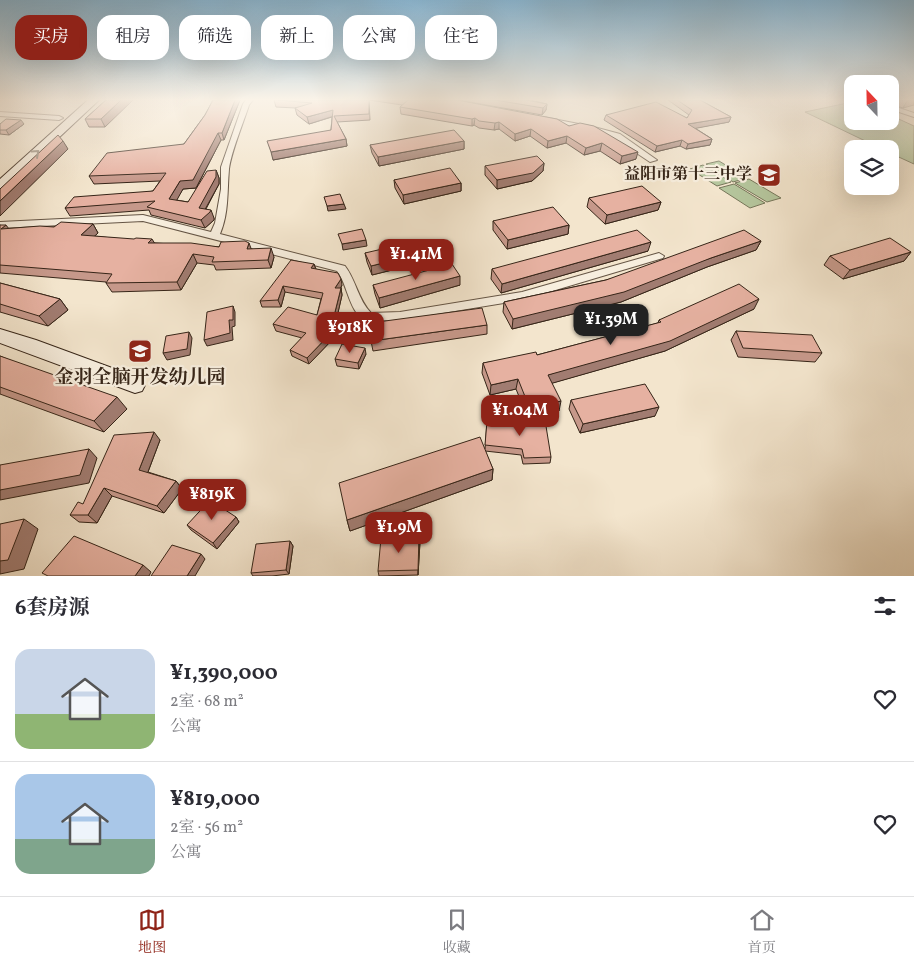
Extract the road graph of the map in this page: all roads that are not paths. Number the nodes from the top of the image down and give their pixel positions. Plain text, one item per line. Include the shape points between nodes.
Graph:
1 (49, 127) edge
2 (65, 127) edge
3 (238, 127) edge
4 (584, 127) edge
5 (653, 160) dead end
6 (0, 170) edge
7 (0, 186) edge
8 (0, 225) edge
9 (215, 235) junction
10 (659, 256) dead end
11 (0, 336) edge
12 (135, 385) dead end

1 - 6 main road
7 -> 2 main road
3 - 9 street via 225,166 225,189
4 - 5 street via 617,136
8 - 9 street via 143,218
9 - 10 street via 341,268 349,276 361,311 368,317 400,316 522,296
11 - 12 main road

